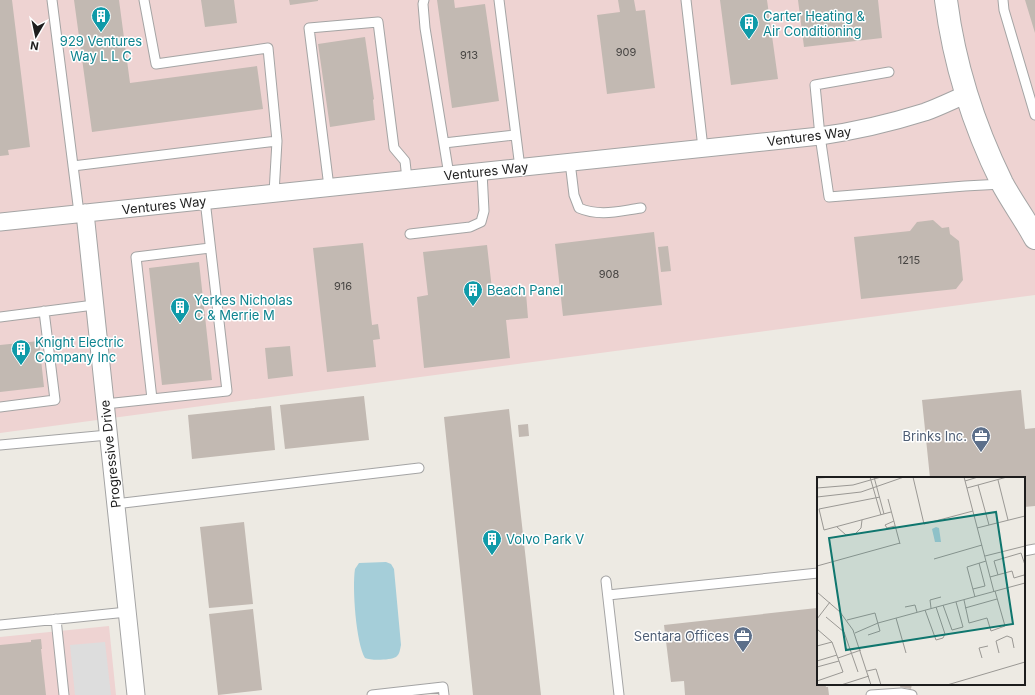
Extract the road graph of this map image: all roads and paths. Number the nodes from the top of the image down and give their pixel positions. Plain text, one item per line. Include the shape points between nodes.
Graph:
1 (52, 0) edge
2 (144, 0) edge
3 (424, 0) edge
4 (499, 0) edge
5 (686, 0) edge
6 (946, 0) edge
7 (1003, 0) edge
8 (888, 72) dead end
9 (967, 94) junction
10 (1035, 115) edge
11 (515, 134) junction
12 (820, 136) junction
13 (277, 141) junction
14 (444, 143) junction
15 (703, 148) junction
16 (570, 162) junction
17 (74, 166) junction
18 (520, 168) junction
19 (482, 172) junction
20 (449, 175) junction
21 (407, 179) junction
22 (1003, 184) junction
23 (329, 187) junction
24 (274, 193) junction
25 (205, 200) junction
26 (641, 208) dead end
27 (82, 213) junction
28 (0, 222) edge
29 (410, 234) dead end
30 (1035, 238) edge
31 (210, 248) junction
32 (94, 306) junction
33 (44, 311) junction
34 (0, 317) edge
35 (152, 399) junction
36 (105, 404) junction
37 (0, 407) edge
38 (108, 435) junction
39 (0, 445) edge
40 (419, 468) dead end
41 (115, 504) junction
42 (1035, 550) edge
43 (1025, 551) edge
44 (817, 573) edge
45 (606, 581) dead end
46 (608, 596) junction
47 (127, 612) junction
48 (56, 619) junction
49 (0, 625) edge
50 (64, 695) edge
51 (136, 695) edge
52 (372, 695) edge
53 (444, 695) edge
54 (619, 695) edge
55 (871, 695) edge
56 (912, 695) edge

1 - 17 lane
2 - 13 lane via 156,64 268,48
3 - 14 lane via 425,28
4 - 11 lane
5 - 15 lane
6 - 9 street via 956,55
7 - 10 lane
8 - 12 lane via 815,85
9 - 12 street, Ventures Way via 890,122
9 - 22 street
11 - 14 lane
11 - 18 lane
12 - 15 street, Ventures Way
12 - 22 lane via 829,197
13 - 17 lane
13 - 24 lane
14 - 20 lane
15 - 16 street, Ventures Way
16 - 18 street, Ventures Way
16 - 26 lane via 574,195 579,208 600,214
17 - 27 lane
18 - 19 street, Ventures Way
19 - 20 street, Ventures Way
19 - 29 lane via 484,211 481,222 470,227
20 - 21 street, Ventures Way
21 - 23 street, Ventures Way
21 - 23 lane via 405,161 394,148 378,22 309,28
22 - 30 street
23 - 24 street, Ventures Way
24 - 25 street, Ventures Way
25 - 27 street, Ventures Way
25 - 31 lane
27 - 28 street, Ventures Way
27 - 32 street, Progressive Drive
31 - 35 lane via 136,257
31 - 35 lane via 227,390
32 - 33 lane
32 - 36 street, Progressive Drive
33 - 34 lane
33 - 37 lane via 55,400
35 - 36 lane
36 - 38 street, Progressive Drive
38 - 39 lane
38 - 41 street, Progressive Drive
40 - 41 lane
41 - 47 street, Progressive Drive
42 - 43 lane
44 - 46 lane
45 - 46 lane
46 - 54 lane
47 - 48 lane
47 - 51 street, Progressive Drive
48 - 49 lane
48 - 50 lane
52 - 53 lane via 443,687
55 - 56 lane

